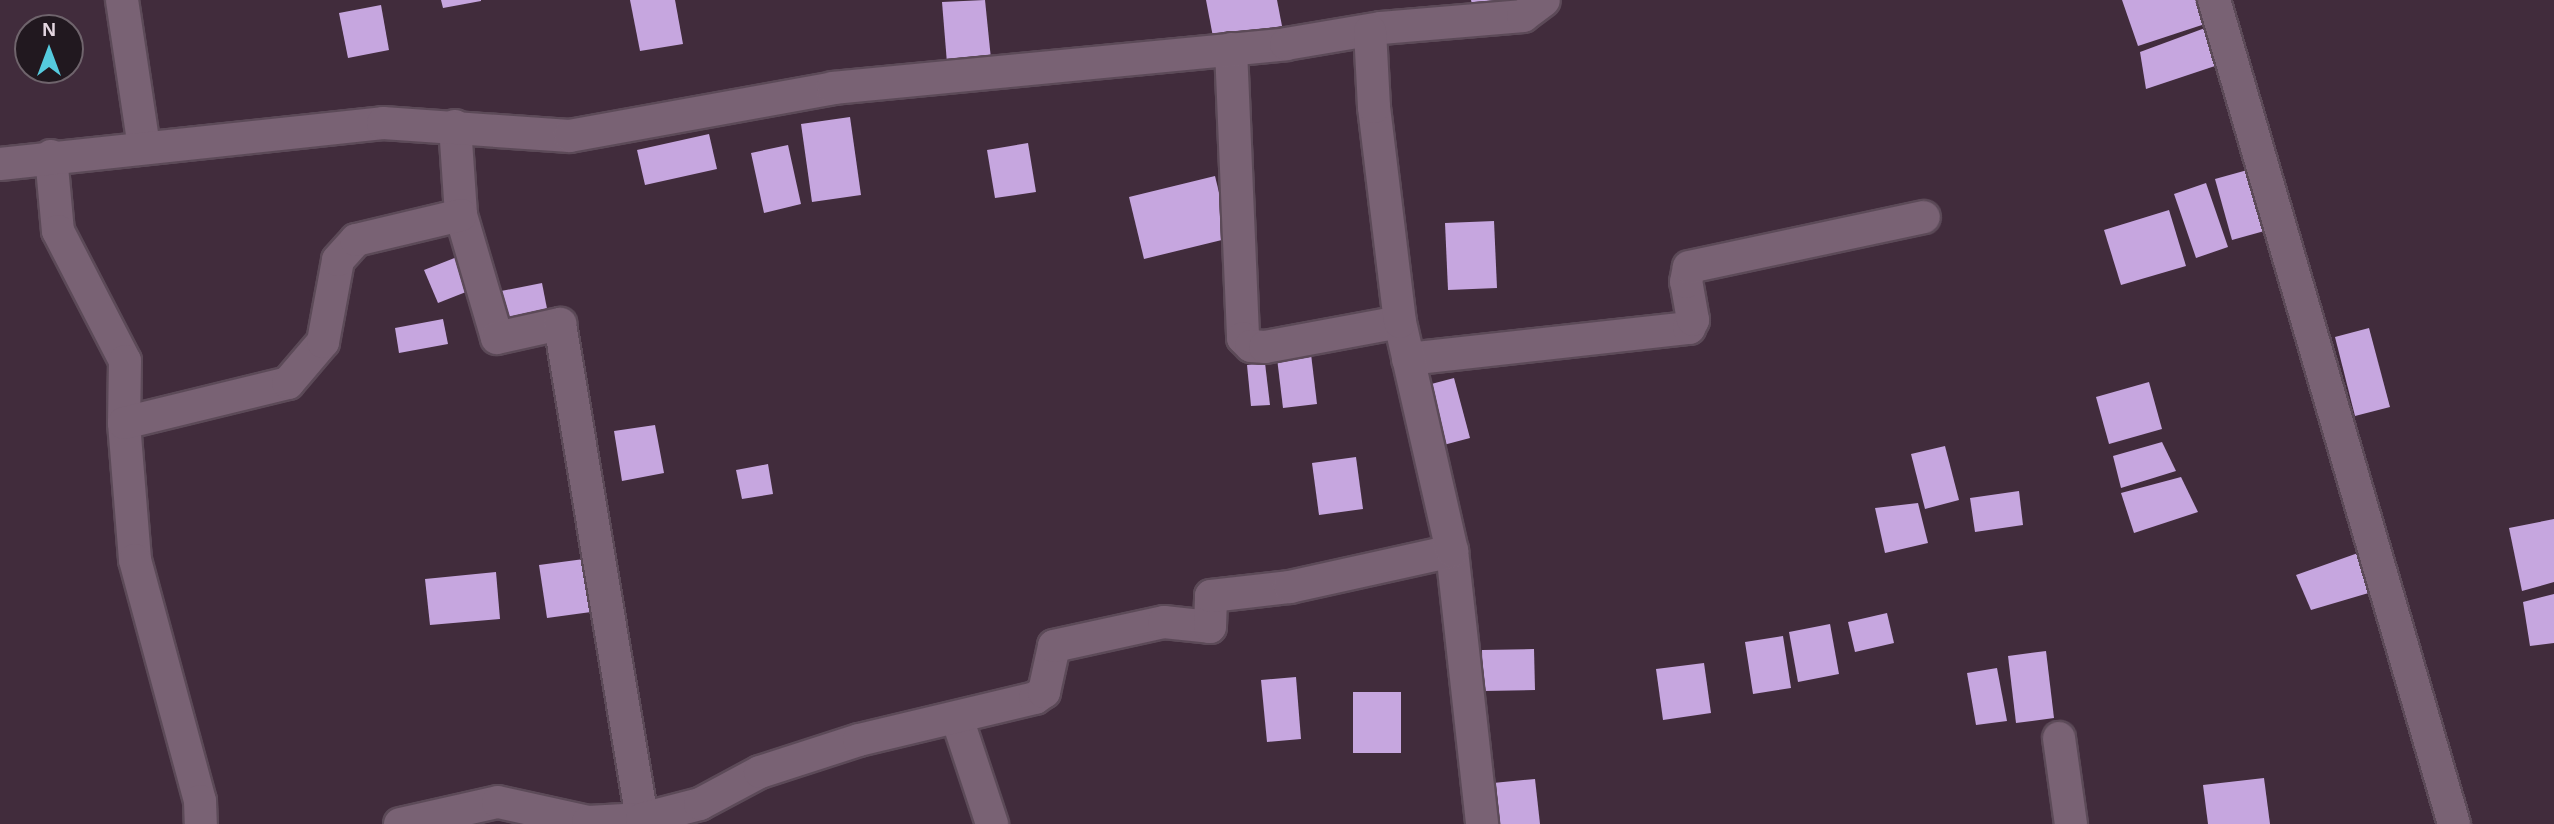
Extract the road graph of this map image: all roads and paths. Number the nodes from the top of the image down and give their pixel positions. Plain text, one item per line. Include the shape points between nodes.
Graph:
1 (122, 0) edge
2 (1544, 0) edge
3 (2214, 0) edge
4 (1370, 31) junction
5 (1231, 49) junction
6 (455, 126) junction
7 (144, 147) junction
8 (51, 156) junction
9 (0, 164) edge
10 (461, 215) junction
11 (1924, 217) dead end
12 (1400, 322) junction
13 (1408, 359) junction
14 (124, 423) junction
15 (1452, 551) junction
16 (957, 718) junction
17 (2059, 738) dead end
18 (642, 818) junction
19 (201, 824) edge
20 (400, 824) edge
21 (992, 824) edge
22 (1482, 824) edge
23 (2071, 824) edge
24 (2454, 824) edge

1 - 7 street
2 - 4 street via 1523,16
3 - 24 street
4 - 5 street
4 - 12 street via 1374,107
5 - 6 street via 834,88 570,136
5 - 12 street via 1243,338 1251,346 1265,346
6 - 7 street via 328,126
6 - 10 street
7 - 8 street
8 - 9 street
8 - 14 street via 58,230 125,361
10 - 14 street via 356,240 338,260 323,342 288,383
10 - 18 street via 496,338 560,324
11 - 13 street via 1689,267 1686,282 1693,320 1689,328
12 - 13 street
13 - 15 street
14 - 19 street via 135,560 200,801
15 - 16 street via 1290,587 1211,596 1210,627 1164,622 1054,646 1044,692
15 - 22 street via 1461,598
16 - 18 street via 859,740 760,772 700,804
16 - 21 street
17 - 23 street
18 - 20 street via 588,822 498,802

